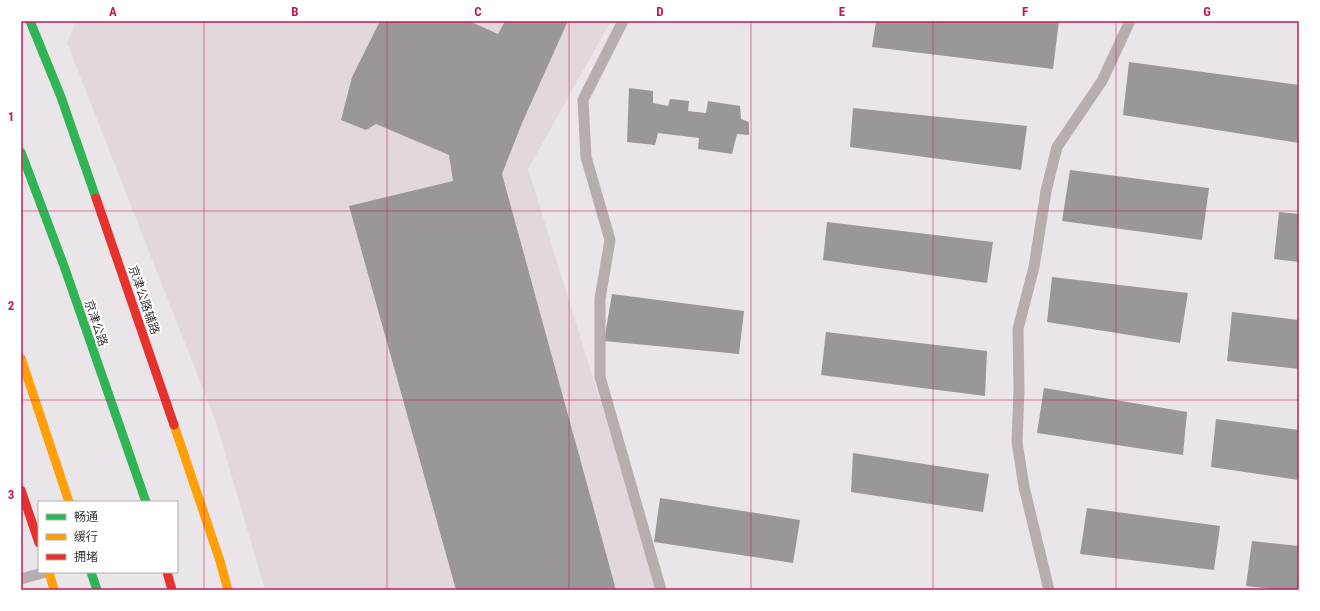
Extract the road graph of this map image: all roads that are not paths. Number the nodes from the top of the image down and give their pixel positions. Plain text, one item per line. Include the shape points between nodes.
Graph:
1 (30, 21) edge
2 (623, 21) edge
3 (1130, 21) edge
4 (21, 152) edge
5 (21, 358) edge
6 (21, 490) edge
7 (69, 501) edge
8 (146, 501) edge
9 (38, 540) edge
10 (43, 573) edge
11 (47, 573) edge
12 (91, 573) edge
13 (167, 573) edge
14 (21, 578) edge
15 (54, 590) edge
16 (97, 590) edge
17 (172, 590) edge
18 (228, 590) edge
19 (661, 590) edge
20 (1049, 590) edge

1 - 18 main road, 京津公路辅路 via 64,104 218,554
2 - 19 lane via 583,100 586,157 610,240 600,299 600,377
3 - 20 lane via 1102,81 1057,147 1046,191 1034,267 1018,329 1017,442 1024,487
4 - 8 main road, 京津公路 via 64,266
5 - 7 main road
6 - 9 main road
10 - 14 lane
11 - 15 main road
12 - 16 main road
13 - 17 main road

